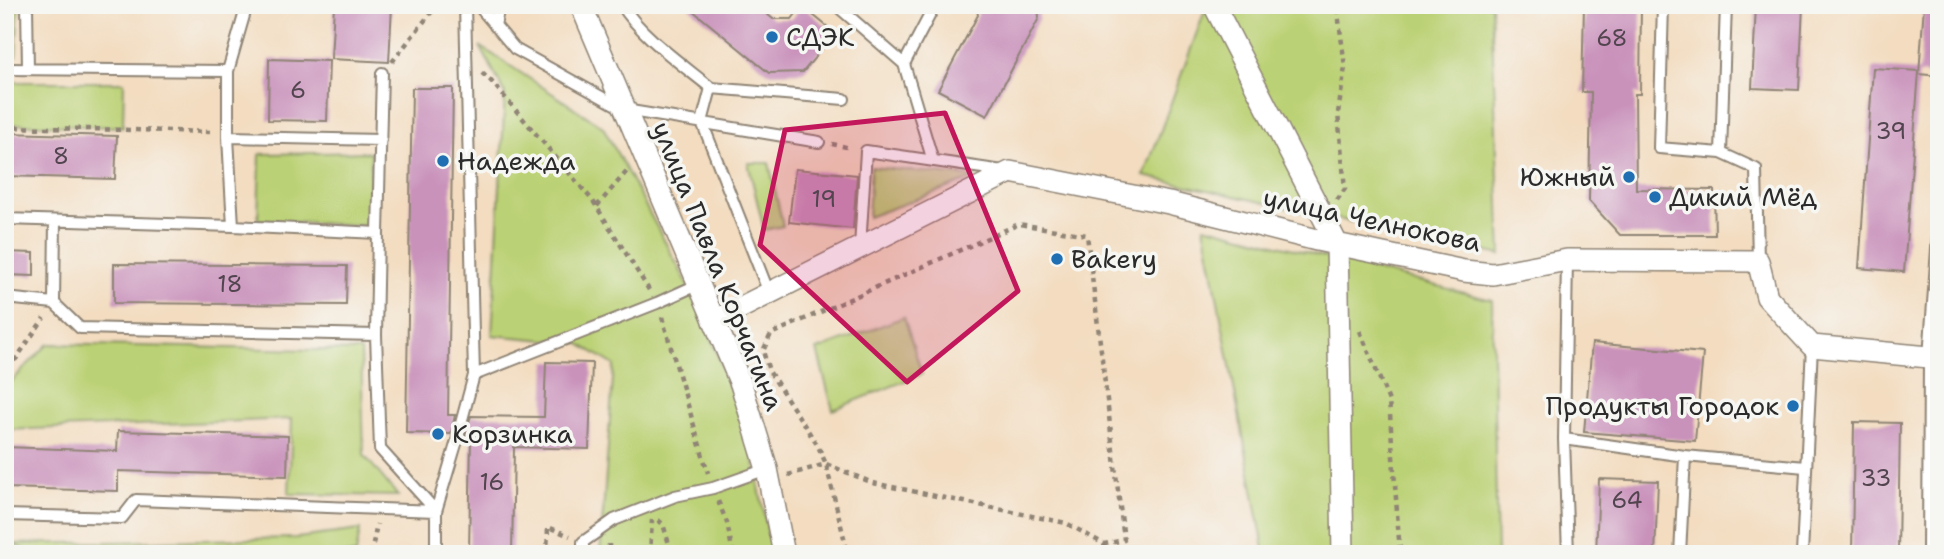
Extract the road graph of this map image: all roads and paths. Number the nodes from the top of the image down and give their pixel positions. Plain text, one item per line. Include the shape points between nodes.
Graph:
1 (27, 5) edge
2 (247, 5) edge
3 (437, 5) edge
4 (465, 5) edge
5 (478, 5) edge
6 (499, 5) edge
7 (581, 5) edge
8 (622, 5) edge
9 (836, 5) edge
10 (935, 5) edge
11 (1214, 5) edge
12 (1337, 5) edge
13 (1663, 5) edge
14 (1726, 5) edge
15 (495, 26) junction
16 (466, 59) junction
17 (904, 64) junction
18 (5, 69) edge
19 (28, 69) junction
20 (228, 71) junction
21 (382, 74) joint
22 (711, 88) junction
23 (844, 99) dead end
24 (625, 110) junction
25 (702, 122) junction
26 (5, 127) edge
27 (228, 134) junction
28 (380, 139) junction
29 (819, 142) joint
30 (866, 151) junction
31 (1721, 153) junction
32 (933, 161) junction
33 (632, 166) dead end
34 (1010, 172) junction
35 (597, 206) junction
36 (1330, 208) dead end
37 (5, 219) edge
38 (55, 221) junction
39 (1939, 222) edge
40 (233, 226) junction
41 (378, 233) junction
42 (1337, 244) junction
43 (860, 247) junction
44 (1567, 260) junction
45 (1758, 261) junction
46 (699, 284) junction
47 (769, 293) junction
48 (5, 298) edge
49 (54, 303) junction
50 (657, 303) junction
51 (715, 321) junction
52 (1358, 326) dead end
53 (376, 335) junction
54 (1812, 346) junction
55 (1934, 357) edge
56 (5, 365) edge
57 (474, 375) junction
58 (1564, 439) junction
59 (1685, 456) junction
60 (826, 464) junction
61 (1805, 467) junction
62 (768, 475) junction
63 (713, 488) junction
64 (380, 509) junction
65 (436, 511) junction
66 (5, 515) edge
67 (1104, 544) junction
68 (583, 548) edge
69 (371, 554) edge
70 (436, 554) edge
71 (547, 554) edge
72 (650, 554) edge
73 (672, 554) edge
74 (733, 554) edge
75 (784, 554) edge
76 (848, 554) edge
77 (1106, 554) edge
78 (1343, 554) edge
79 (1400, 554) edge
80 (1568, 554) edge
81 (1680, 554) edge
82 (1802, 554) edge
83 (1928, 554) edge

1 - 19 lane
2 - 20 lane
3 - 21 path
4 - 16 lane
5 - 15 lane
6 - 15 lane
7 - 24 street, улица Павла Корчагина
8 - 22 lane via 628,16
9 - 17 lane
10 - 17 lane
11 - 42 street
12 - 36 path via 1345,67 1338,113 1345,189
13 - 31 lane via 1658,148
14 - 31 lane
15 - 24 lane via 515,49
16 - 35 path via 491,81
16 - 57 lane
17 - 32 lane
18 - 19 lane
19 - 20 lane
20 - 27 lane
21 - 28 lane
22 - 23 lane
22 - 25 lane
24 - 25 lane
24 - 46 street, улица Павла Корчагина
25 - 29 lane
25 - 47 lane
26 - 27 path
27 - 28 lane
27 - 40 lane
28 - 41 lane
29 - 30 path
30 - 32 lane, улица Челнокова
30 - 43 lane
31 - 45 lane via 1756,169
32 - 34 lane, улица Челнокова
33 - 35 path
34 - 42 street, улица Челнокова via 1169,203
34 - 43 street
35 - 50 path
37 - 38 lane
38 - 40 lane
38 - 49 lane
39 - 55 lane
40 - 41 lane
41 - 53 lane
42 - 44 street, улица Челнокова via 1493,274
42 - 78 street
43 - 47 street
44 - 45 street, улица Челнокова
44 - 58 lane
45 - 54 street via 1767,297
46 - 50 lane
46 - 51 street, улица Павла Корчагина
47 - 51 street
48 - 49 lane
49 - 53 lane via 79,328
49 - 56 path via 16,359
50 - 57 lane
50 - 63 path
51 - 62 street, улица Павла Корчагина via 741,384
52 - 79 path via 1389,401
53 - 65 lane via 380,449
54 - 55 street
54 - 61 lane
55 - 83 lane
57 - 65 lane
58 - 59 lane
58 - 80 lane
59 - 61 lane
59 - 81 lane
60 - 62 path
60 - 67 path via 873,483 1066,523
60 - 67 path via 769,371 763,351 771,334 1019,224 1087,235 1124,540
60 - 76 path
61 - 82 lane
62 - 63 lane
62 - 75 street, улица Павла Корчагина
63 - 68 lane via 675,496 614,520
63 - 74 path
64 - 65 lane
64 - 66 lane via 136,499 122,518
64 - 69 path
65 - 70 lane
67 - 77 path
68 - 71 path via 548,527
72 - 73 path via 652,515 663,524

